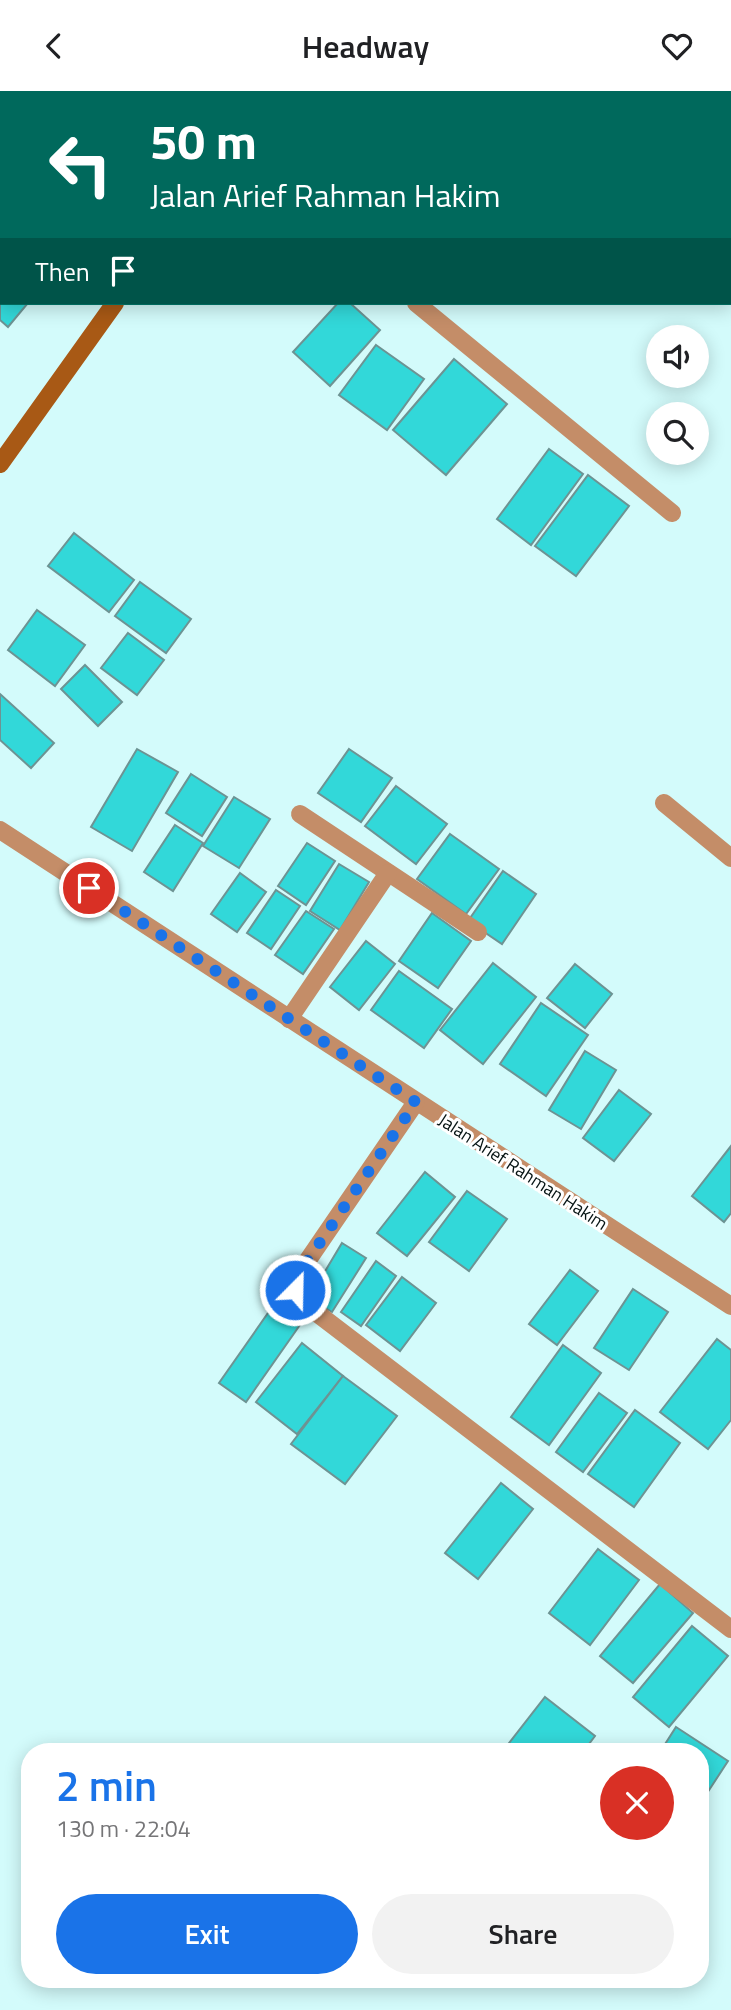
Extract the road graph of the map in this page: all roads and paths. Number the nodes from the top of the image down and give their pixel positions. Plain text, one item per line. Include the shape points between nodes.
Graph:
1 (114, 305) edge
2 (418, 305) edge
3 (0, 464) edge
4 (672, 513) dead end
5 (664, 803) dead end
6 (300, 814) dead end
7 (0, 830) edge
8 (731, 858) edge
9 (388, 873) junction
10 (478, 932) dead end
11 (289, 1019) junction
12 (416, 1102) junction
13 (731, 1306) edge
14 (731, 1629) edge

1 - 3 main road
2 - 4 street
5 - 8 street
6 - 9 street
7 - 11 street, Jalan Arief Rahman Hakim
9 - 10 street
9 - 11 street
11 - 12 street, Jalan Arief Rahman Hakim
12 - 13 street, Jalan Arief Rahman Hakim
12 - 14 street via 295,1279 301,1301

